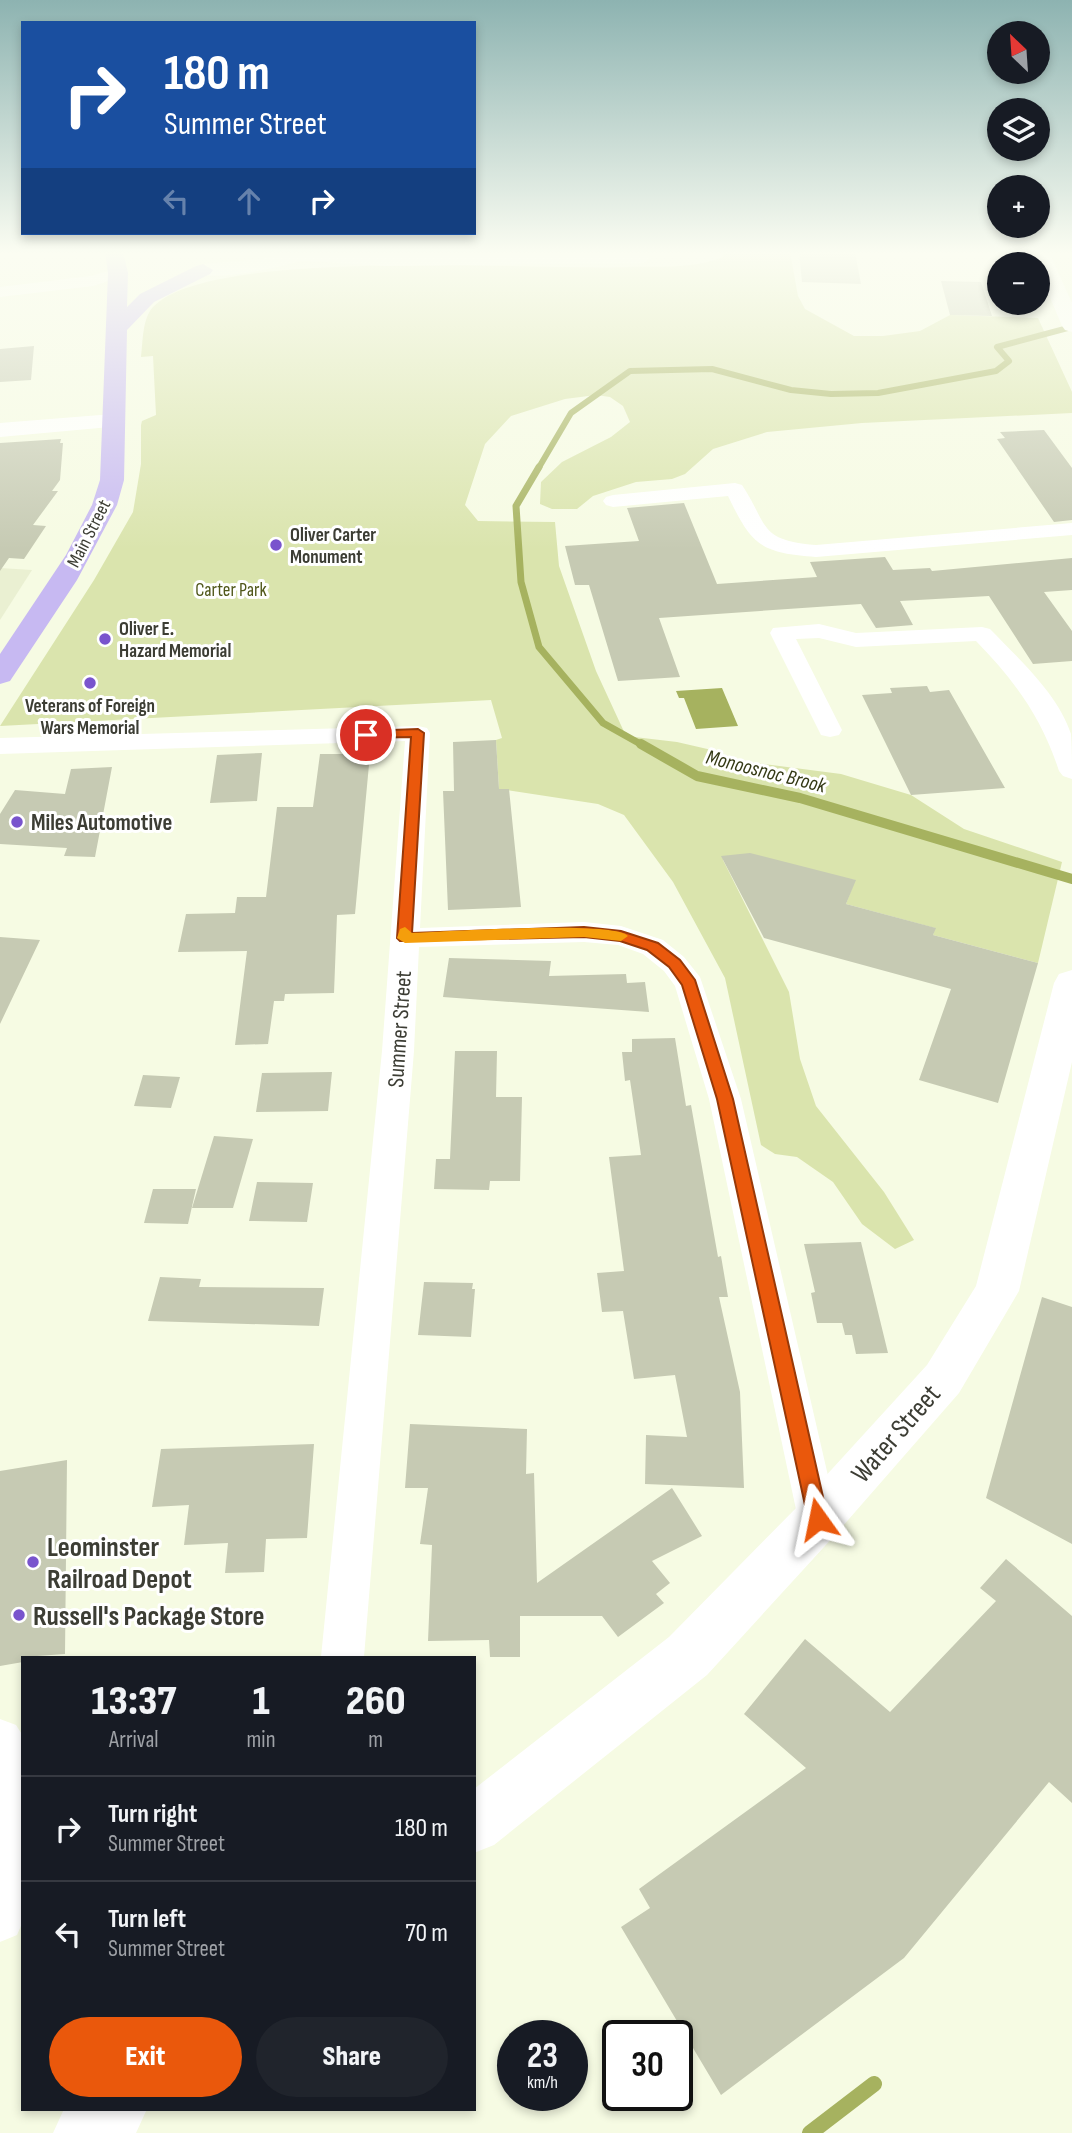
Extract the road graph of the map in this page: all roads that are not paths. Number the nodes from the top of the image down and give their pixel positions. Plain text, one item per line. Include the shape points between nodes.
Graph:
1 (115, 352) edge
2 (113, 421) junction
3 (0, 430) edge
4 (613, 501) dead end
5 (1072, 529) edge
6 (0, 675) edge
7 (830, 730) dead end
8 (0, 746) edge
9 (1072, 771) edge
10 (405, 938) junction
11 (1072, 983) edge
12 (818, 1519) junction
13 (342, 1656) edge
14 (0, 1741) edge
15 (476, 1823) edge
16 (21, 1830) edge
17 (21, 1848) edge
18 (0, 1917) edge

1 - 2 main road, Main Street
2 - 3 main road
2 - 6 main road, Main Street via 112,480 106,503 85,545
4 - 5 street via 736,489 761,539 793,550
7 - 9 street via 781,633 819,631 856,640 982,634 1044,704
8 - 10 street, Summer Street via 418,733
10 - 12 street via 584,932 621,936 653,947 689,984 725,1099
10 - 13 street, Summer Street
11 - 12 main road, Water Street via 997,1291 943,1379
12 - 15 main road, Water Street via 688,1656
14 - 16 street via 17,1768
17 - 18 street

